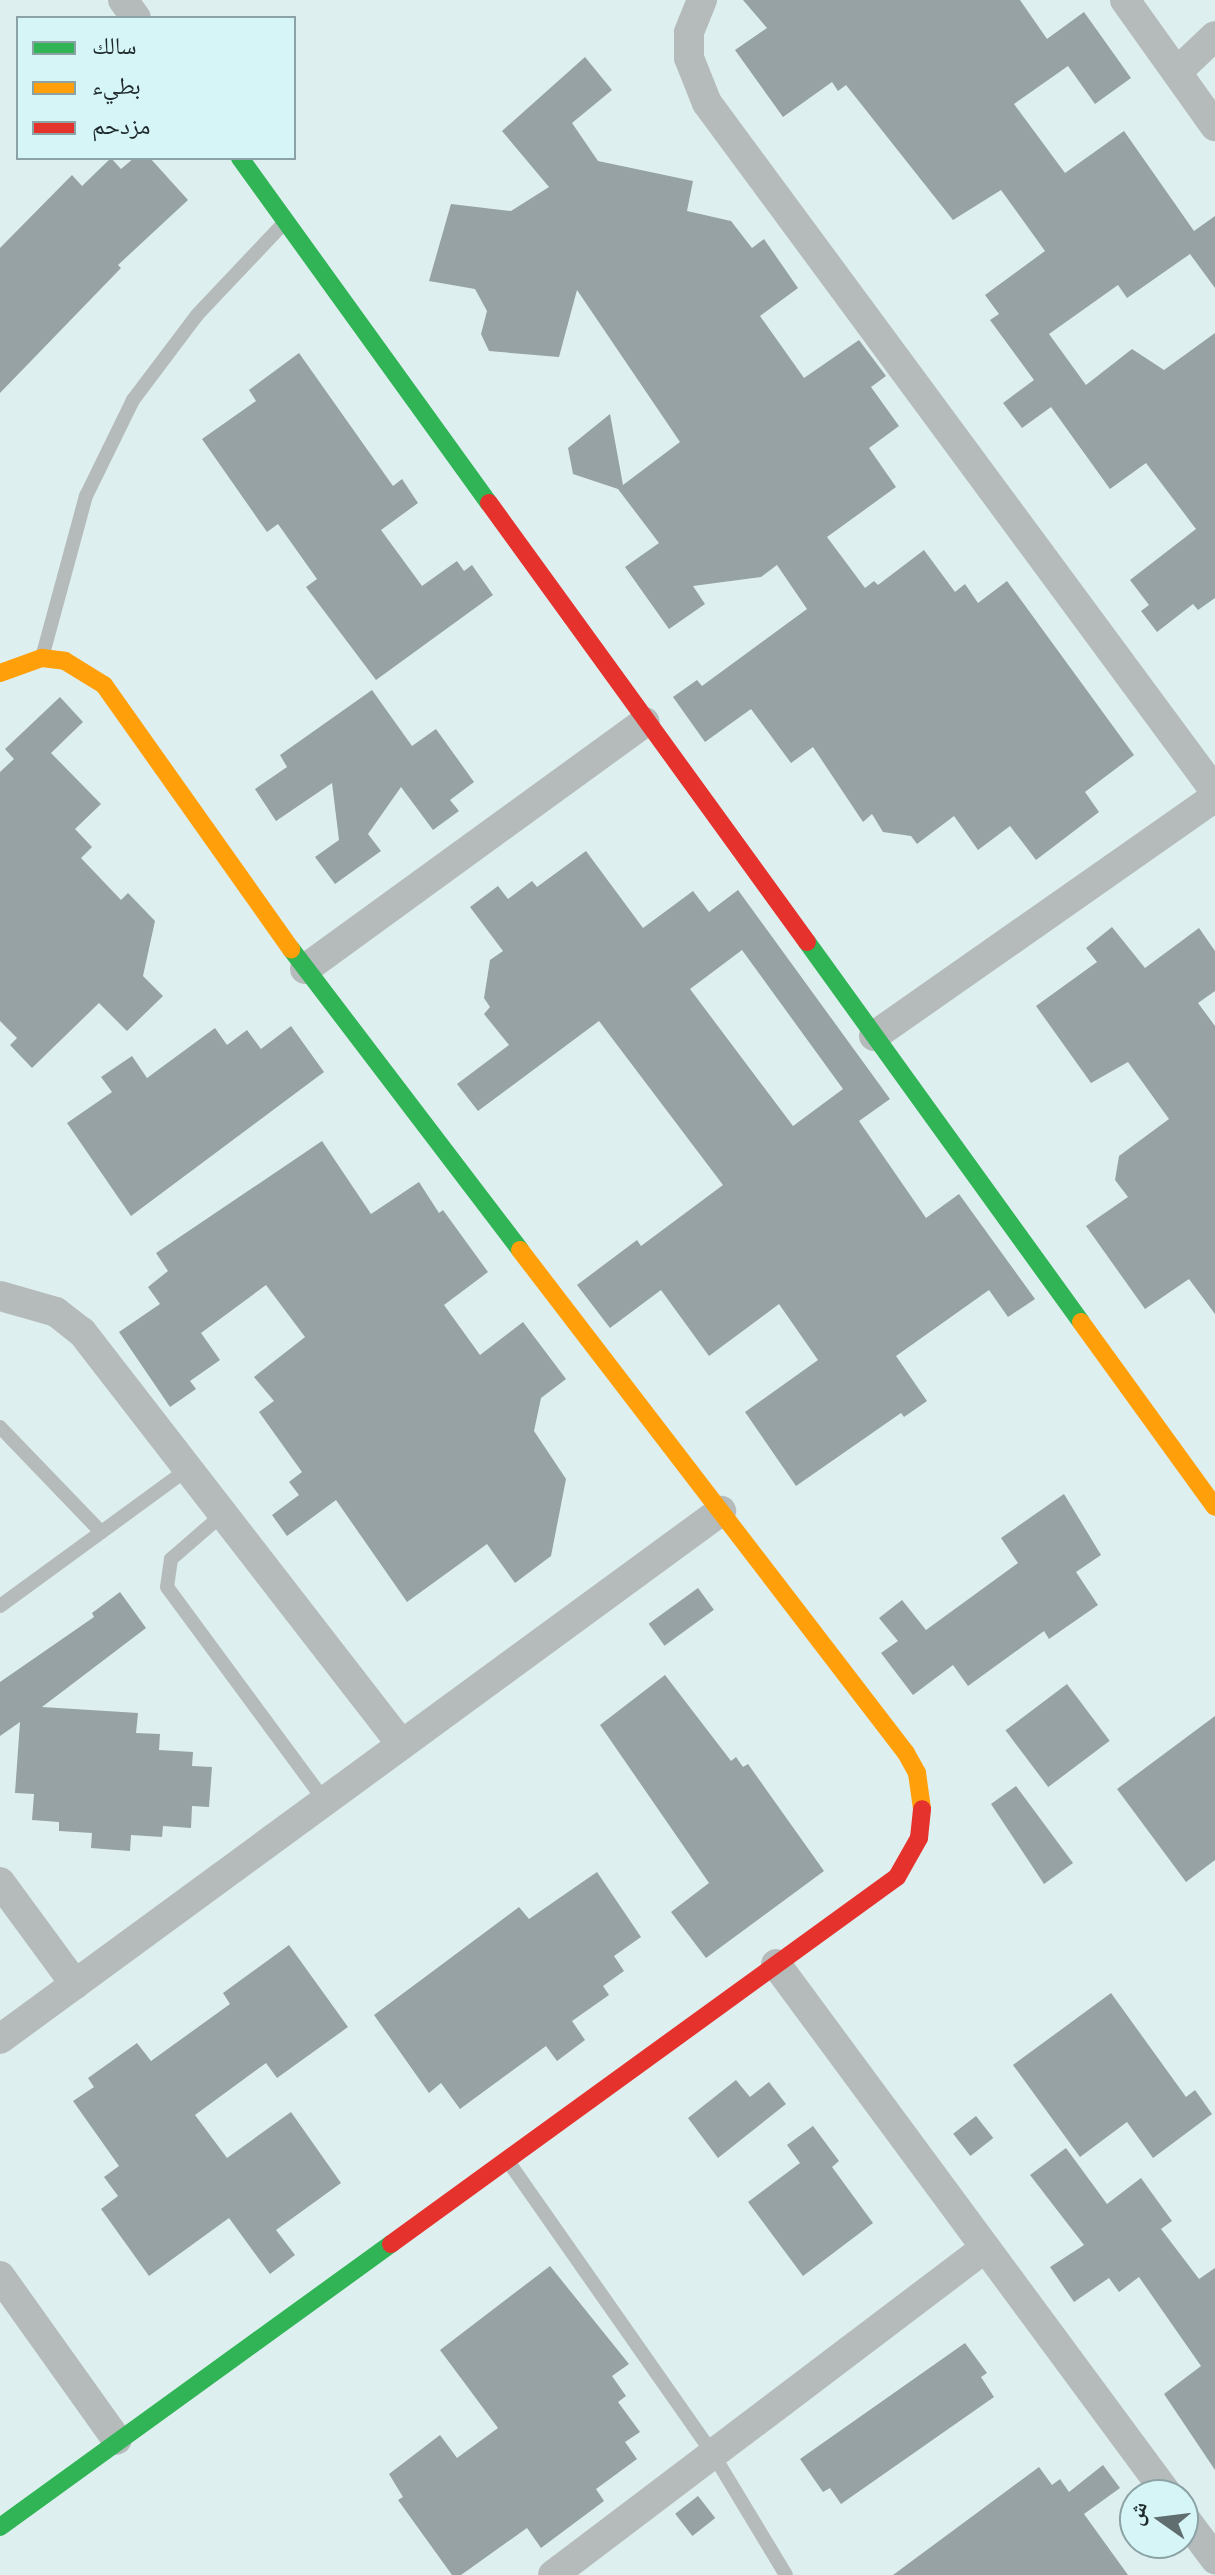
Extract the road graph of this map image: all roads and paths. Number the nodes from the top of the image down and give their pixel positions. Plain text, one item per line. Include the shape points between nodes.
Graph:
1 (702, 0) edge
2 (1125, 0) edge
3 (1215, 36) edge
4 (1177, 72) junction
5 (1215, 126) edge
6 (241, 160) edge
7 (286, 221) junction
8 (42, 658) junction
9 (0, 673) edge
10 (645, 722) junction
11 (1215, 791) edge
12 (1215, 797) edge
13 (305, 969) junction
14 (874, 1036) junction
15 (0, 1296) edge
16 (0, 1427) edge
17 (188, 1469) junction
18 (1215, 1507) edge
19 (721, 1511) junction
20 (223, 1514) junction
21 (101, 1532) junction
22 (0, 1606) edge
23 (402, 1745) junction
24 (325, 1801) junction
25 (0, 1882) edge
26 (776, 1964) junction
27 (75, 1984) junction
28 (0, 2039) edge
29 (506, 2159) junction
30 (985, 2248) junction
31 (0, 2276) edge
32 (117, 2440) junction
33 (713, 2454) junction
34 (1156, 2479) edge
35 (0, 2527) edge
36 (1199, 2538) edge
37 (1215, 2559) edge
38 (553, 2575) edge
39 (786, 2575) edge

1 - 11 street via 689,33 689,58 707,103
2 - 4 street
3 - 4 street
4 - 5 street
6 - 7 street
7 - 8 lane via 197,315 133,400 86,496
7 - 10 street
8 - 9 street
8 - 13 street via 87,670 104,685
10 - 13 street
10 - 14 street
12 - 14 street
13 - 19 street
14 - 18 street
15 - 17 street via 56,1312 82,1332
16 - 21 lane
17 - 20 street
17 - 21 lane
19 - 23 street
19 - 26 street via 906,1753 922,1794 919,1838 897,1877
20 - 23 street
20 - 24 lane via 171,1559 167,1587
21 - 22 lane
23 - 24 street
24 - 27 street
25 - 27 street
26 - 29 street
26 - 30 street
27 - 28 street
29 - 32 street
29 - 33 lane
30 - 33 street
30 - 34 street
31 - 32 street
32 - 35 street
33 - 38 street
33 - 39 lane
36 - 37 street

